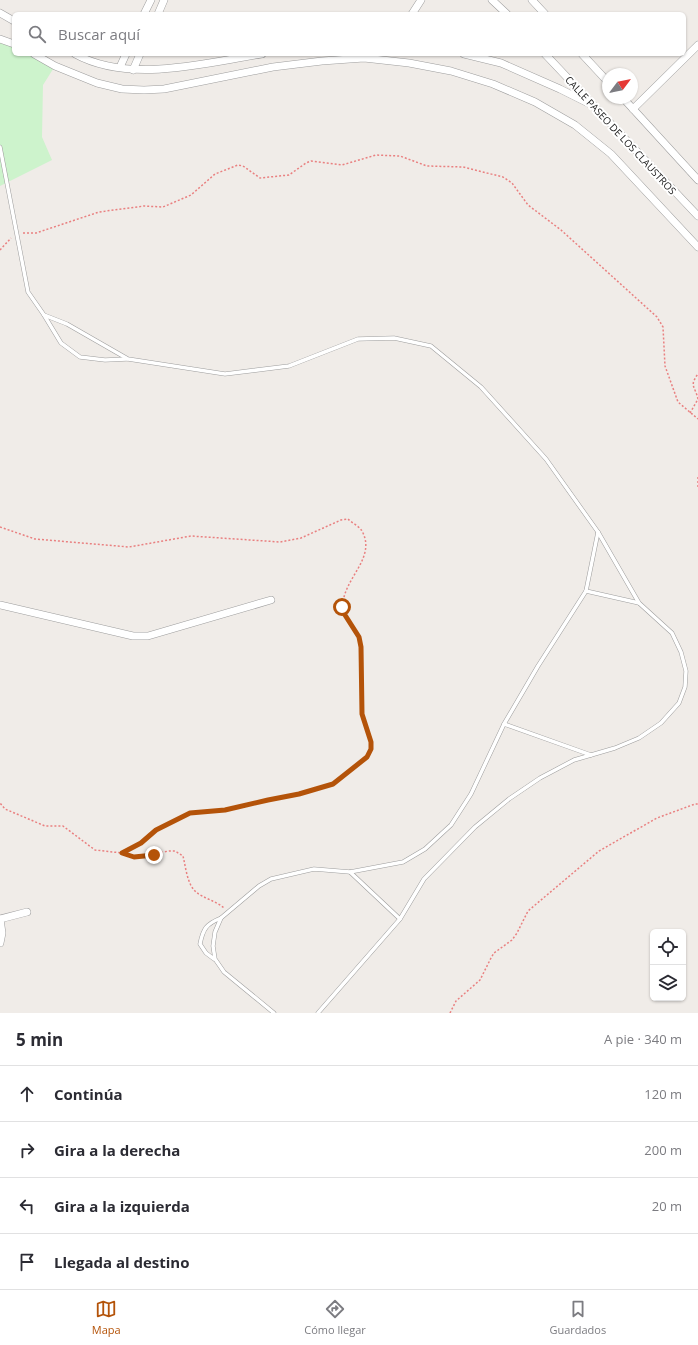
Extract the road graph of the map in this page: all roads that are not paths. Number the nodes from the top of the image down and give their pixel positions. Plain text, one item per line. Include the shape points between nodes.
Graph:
1 (151, 0) edge
2 (164, 0) edge
3 (421, 0) edge
4 (492, 0) edge
5 (532, 0) edge
6 (145, 12) edge
7 (159, 12) edge
8 (413, 12) edge
9 (505, 12) edge
10 (543, 12) edge
11 (0, 13) edge
12 (12, 20) edge
13 (0, 39) edge
14 (12, 43) edge
15 (698, 45) edge
16 (38, 56) edge
17 (80, 56) edge
18 (125, 56) edge
19 (139, 56) edge
20 (249, 56) edge
21 (472, 56) edge
22 (547, 56) edge
23 (584, 56) edge
24 (120, 67) junction
25 (133, 70) junction
26 (602, 76) edge
27 (628, 104) edge
28 (594, 106) junction
29 (633, 109) junction
30 (0, 146) edge
31 (698, 180) edge
32 (698, 216) edge
33 (698, 247) edge
34 (44, 315) junction
35 (128, 359) junction
36 (598, 532) junction
37 (586, 591) junction
38 (271, 600) dead end
39 (638, 603) junction
40 (0, 605) edge
41 (504, 724) junction
42 (591, 755) junction
43 (350, 872) junction
44 (27, 912) dead end
45 (221, 918) junction
46 (0, 919) edge
47 (400, 919) junction
48 (0, 943) edge
49 (214, 959) junction
50 (274, 1013) edge
51 (318, 1013) edge

1 - 6 street
2 - 7 street
3 - 8 street
4 - 9 street
5 - 10 street
11 - 12 street
13 - 14 street
15 - 29 street
16 - 33 street via 97,83 122,89 144,90 164,89 273,67 364,58 451,71 535,102 581,130 611,154
17 - 24 street
18 - 24 street
19 - 25 street
20 - 25 street via 168,69
21 - 28 street via 500,63
22 - 28 street, CALLE PASEO DE LOS CLAUSTROS
23 - 26 street
24 - 25 street
27 - 29 street
28 - 32 street, CALLE PASEO DE LOS CLAUSTROS
29 - 31 street
30 - 34 lane via 28,292
34 - 35 lane via 67,324
34 - 35 lane via 61,343 80,356 105,360
35 - 36 lane via 225,374 289,366 358,339 394,338 431,346 481,388 546,459
36 - 37 lane
36 - 39 lane
37 - 39 lane
37 - 41 lane
38 - 40 street via 148,636 133,636
39 - 42 lane via 672,633 686,671 684,687 679,703 661,723 639,738
41 - 42 lane
41 - 43 lane via 471,794 451,826 425,849 403,862
42 - 47 lane via 574,760 540,778 509,799 476,827 424,879
43 - 45 lane via 314,869 271,879
43 - 47 lane
44 - 46 street
45 - 49 lane via 212,946
45 - 49 lane via 211,922 203,932 200,944 206,954
46 - 48 street
47 - 51 lane
49 - 50 lane via 224,972

